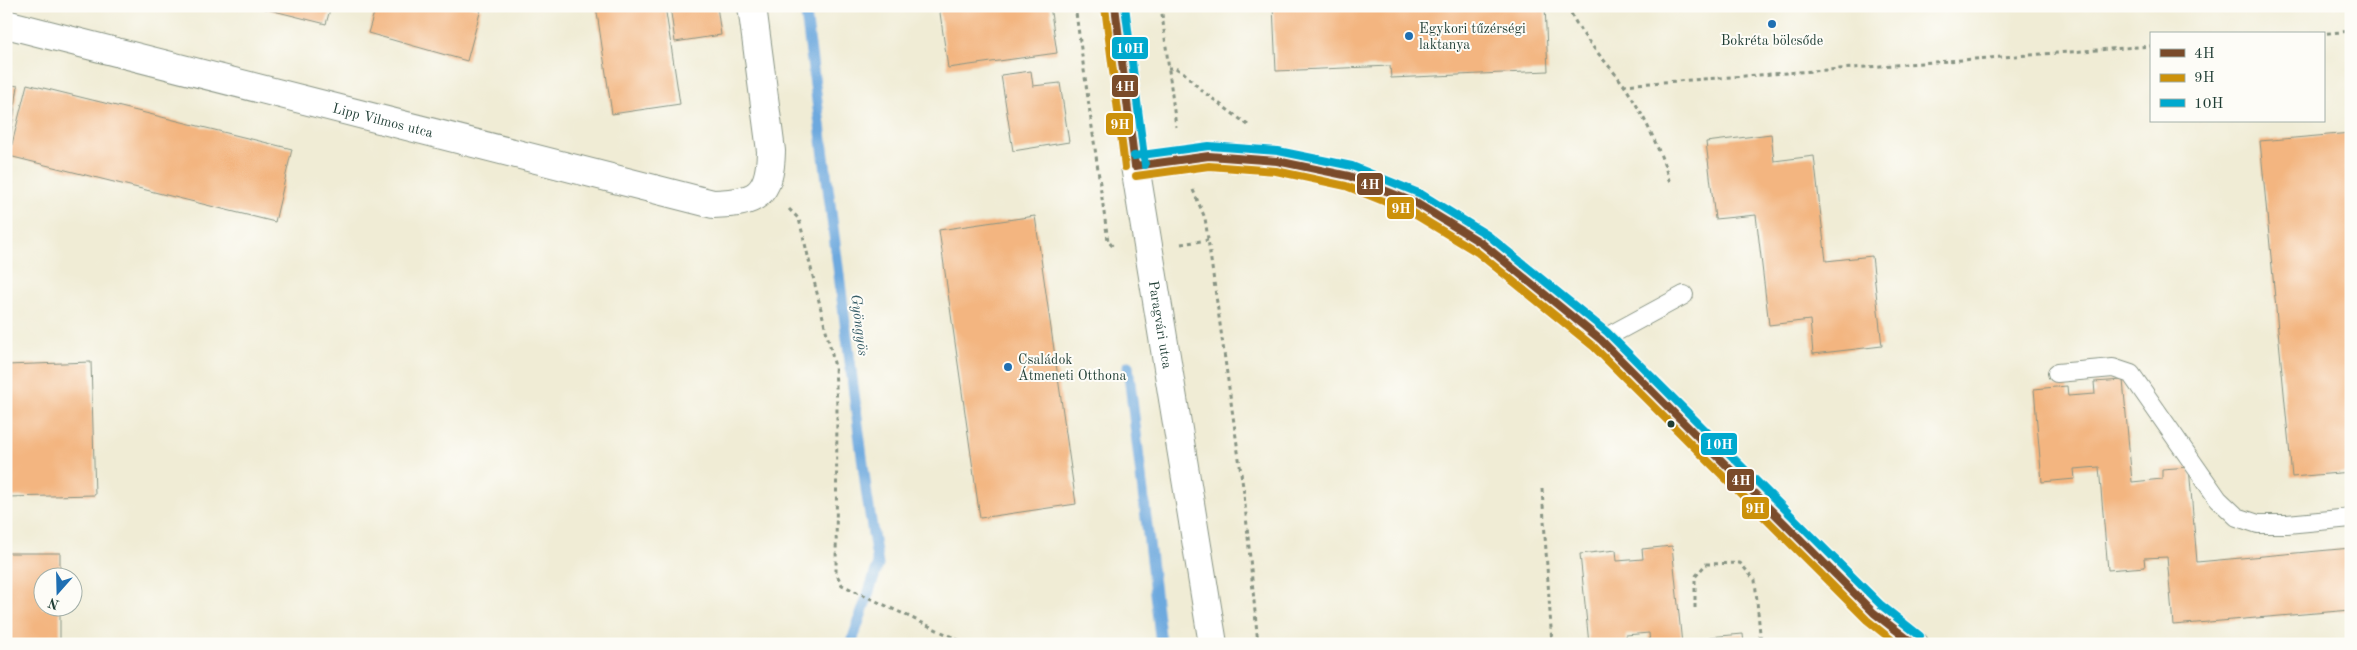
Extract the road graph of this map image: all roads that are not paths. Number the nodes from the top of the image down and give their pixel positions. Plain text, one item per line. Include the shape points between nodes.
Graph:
1 (752, 6) edge
2 (1115, 6) edge
3 (6, 24) edge
4 (1135, 166) junction
5 (1684, 296) dead end
6 (1600, 340) junction
7 (2057, 373) dead end
8 (2351, 518) edge
9 (1213, 644) edge
10 (1914, 644) edge

1 - 3 street, Lipp Vilmos utca via 771,151 770,174 760,193 736,204 713,204
2 - 4 street, Paragvári utca
4 - 6 street via 1209,156 1277,161 1349,176 1416,203 1483,244
4 - 9 street, Paragvári utca
5 - 6 lane
6 - 10 street via 1874,613
7 - 8 lane via 2113,368 2131,374 2218,499 2237,517 2258,524

